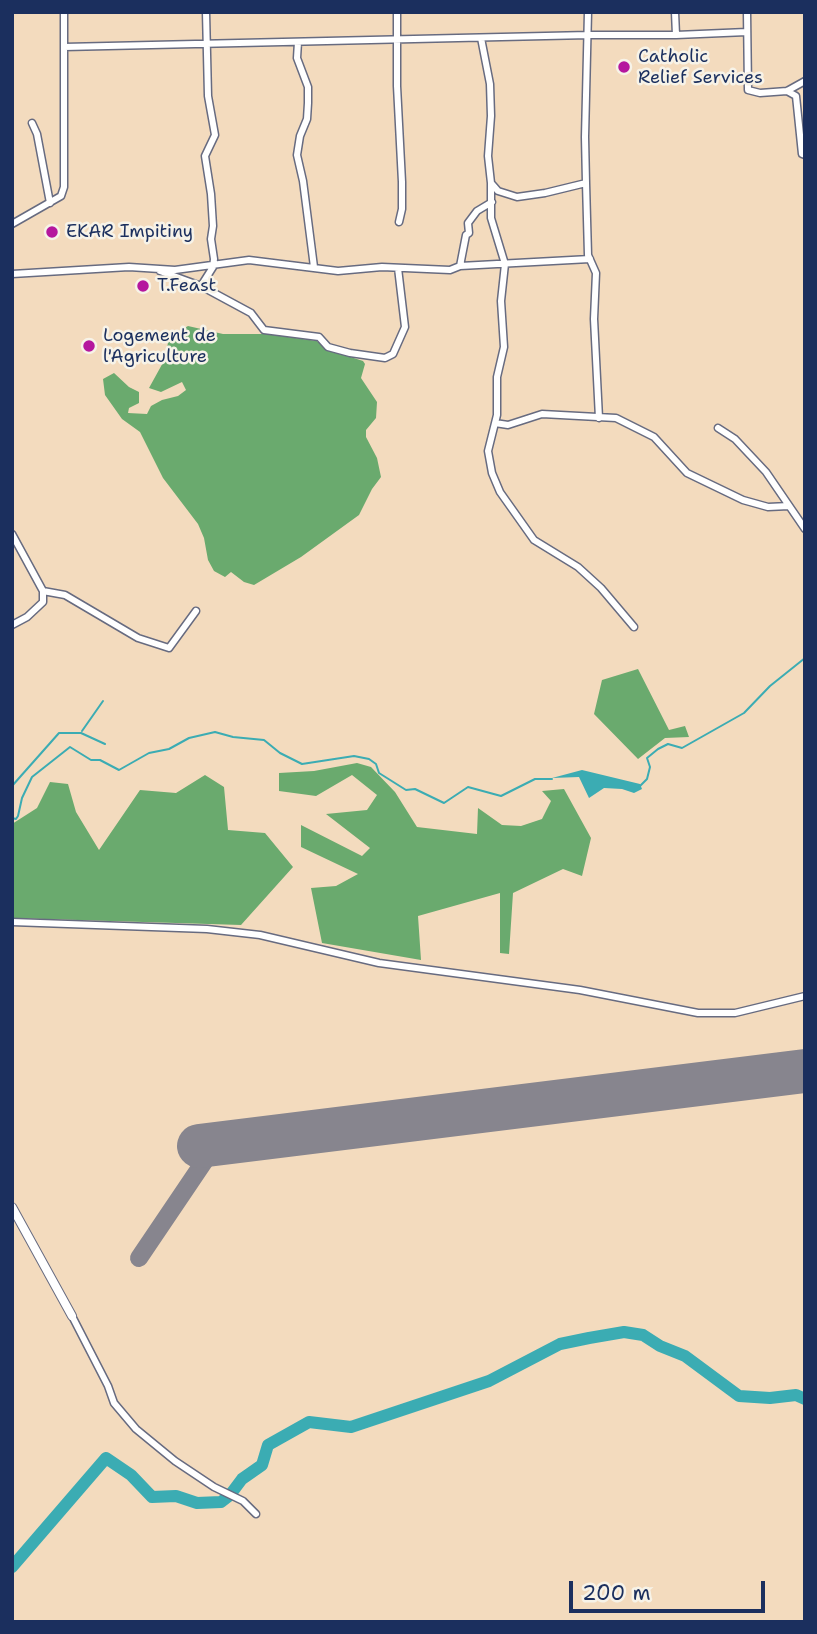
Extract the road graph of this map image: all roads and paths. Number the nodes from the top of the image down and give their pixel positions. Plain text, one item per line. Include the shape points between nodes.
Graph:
1 (64, 12) edge
2 (206, 12) edge
3 (397, 12) edge
4 (588, 12) edge
5 (675, 12) edge
6 (747, 12) edge
7 (747, 32) junction
8 (589, 35) junction
9 (676, 35) junction
10 (481, 38) junction
11 (398, 39) junction
12 (298, 42) junction
13 (207, 44) junction
14 (64, 47) junction
15 (805, 81) edge
16 (788, 91) junction
17 (32, 123) dead end
18 (805, 155) edge
19 (491, 183) junction
20 (586, 183) junction
21 (492, 202) junction
22 (50, 204) junction
23 (399, 222) dead end
24 (12, 224) edge
25 (590, 259) junction
26 (505, 264) junction
27 (213, 266) junction
28 (460, 266) junction
29 (314, 267) junction
30 (397, 268) junction
31 (156, 270) junction
32 (12, 274) edge
33 (201, 286) junction
34 (599, 418) junction
35 (495, 423) junction
36 (718, 428) dead end
37 (789, 506) junction
38 (805, 529) edge
39 (12, 534) edge
40 (44, 591) junction
41 (196, 611) dead end
42 (12, 625) edge
43 (634, 627) dead end
44 (12, 922) edge
45 (805, 996) edge
46 (12, 1208) edge
47 (72, 1316) joint
48 (256, 1514) dead end

1 - 14 street
2 - 13 street
3 - 11 street
4 - 8 street
5 - 9 street
6 - 7 street
7 - 9 street
7 - 16 street via 748,90
8 - 9 street
8 - 10 street
8 - 20 street
10 - 11 street
10 - 19 street via 490,84
11 - 12 street
11 - 23 street
12 - 13 street
12 - 29 street via 297,58 308,88 308,103 297,155
13 - 14 street
13 - 27 street via 208,96 215,135 205,156
14 - 22 street via 64,187
15 - 16 street
16 - 18 street via 796,96
17 - 22 street
19 - 20 street via 498,191 517,197
19 - 21 street
20 - 25 street
21 - 26 street via 491,218
21 - 28 street via 468,223
22 - 24 street
25 - 26 street
25 - 34 street via 596,273
26 - 28 street
26 - 35 street via 501,302 504,347
27 - 29 street via 249,260
27 - 31 street
27 - 33 street
28 - 30 street via 450,270
29 - 30 street via 338,271
30 - 33 street via 405,327 393,354 385,358 328,347 319,337 264,330 251,313
31 - 32 street via 129,267
31 - 33 street
34 - 35 street via 542,414 508,425
34 - 37 street via 616,418 654,437 687,473 743,500 768,507
35 - 43 street via 488,451 492,473 514,513 534,540 578,567
36 - 37 street via 766,472
37 - 38 street
39 - 40 street
40 - 41 street via 65,596 138,638 169,648
40 - 42 street via 43,602
44 - 45 street via 260,935 379,963 580,990 698,1013 735,1013
46 - 47 street
47 - 48 street via 114,1403 136,1429

